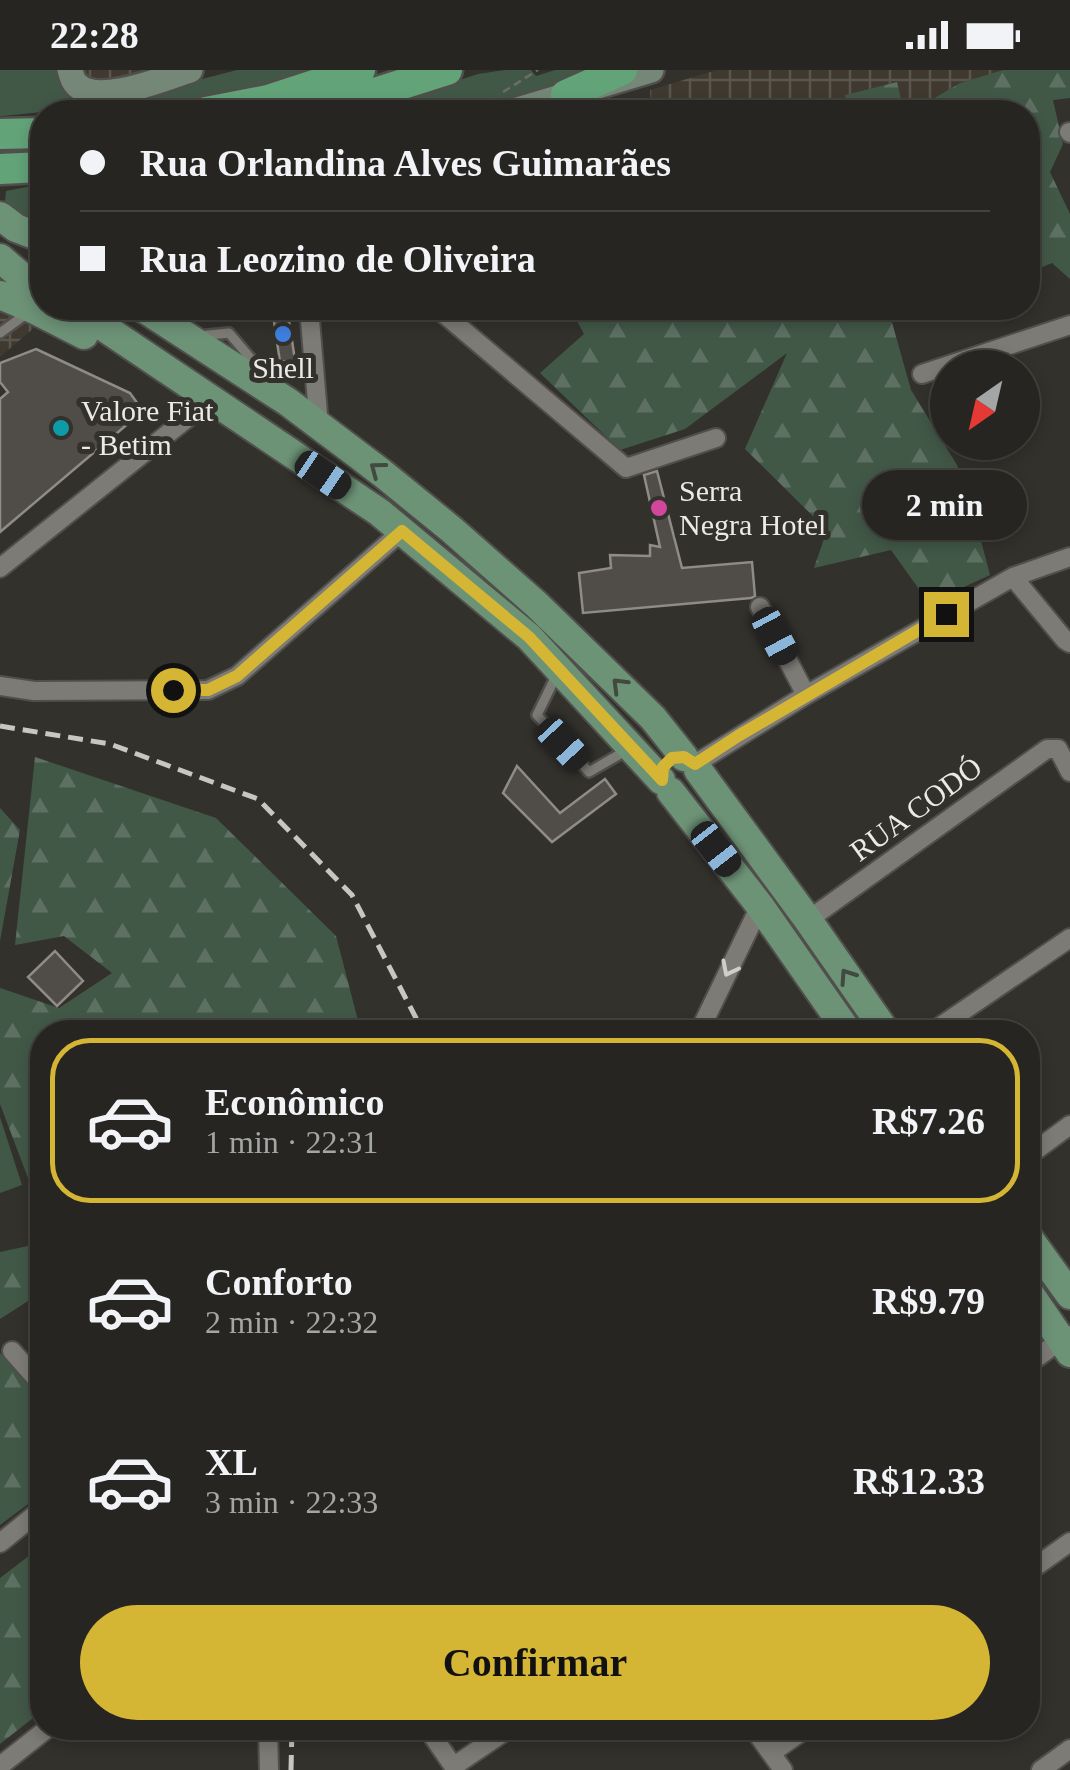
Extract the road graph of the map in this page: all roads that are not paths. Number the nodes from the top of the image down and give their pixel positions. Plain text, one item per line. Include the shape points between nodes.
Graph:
1 (70, 70) edge
2 (190, 70) edge
3 (360, 70) edge
4 (447, 70) edge
5 (622, 70) edge
6 (651, 70) edge
7 (566, 95) junction
8 (268, 100) edge
9 (353, 100) edge
10 (550, 100) edge
11 (0, 216) edge
12 (30, 233) edge
13 (0, 258) edge
14 (30, 289) edge
15 (0, 298) edge
16 (30, 300) edge
17 (30, 307) edge
18 (72, 320) edge
19 (102, 320) edge
20 (162, 320) edge
21 (174, 320) edge
22 (310, 320) edge
23 (451, 320) edge
24 (1070, 325) edge
25 (0, 333) edge
26 (188, 337) junction
27 (922, 374) dead end
28 (246, 377) junction
29 (210, 400) junction
30 (288, 402) junction
31 (319, 426) junction
32 (716, 438) dead end
33 (402, 531) junction
34 (1070, 557) edge
35 (0, 568) edge
36 (1013, 577) junction
37 (760, 607) dead end
38 (1070, 642) edge
39 (560, 669) junction
40 (0, 686) edge
41 (806, 695) junction
42 (632, 748) junction
43 (692, 764) junction
44 (1070, 772) edge
45 (666, 786) junction
46 (760, 906) junction
47 (808, 920) junction
48 (1070, 938) edge
49 (705, 1020) edge
50 (840, 1020) edge
51 (878, 1020) edge
52 (950, 1020) edge
53 (1070, 1126) edge
54 (1040, 1147) edge
55 (1040, 1254) edge
56 (1070, 1296) edge
57 (1040, 1307) edge
58 (1067, 1342) edge
59 (12, 1352) dead end
60 (1040, 1357) edge
61 (30, 1372) edge
62 (30, 1519) edge
63 (1070, 1542) edge
64 (0, 1543) edge
65 (1040, 1563) edge
66 (33, 1740) edge
67 (267, 1740) edge
68 (436, 1740) edge
69 (494, 1740) edge
70 (762, 1740) edge
71 (790, 1740) edge
72 (1070, 1750) edge
73 (771, 1753) junction
74 (0, 1766) edge
75 (455, 1768) edge
76 (269, 1770) edge
77 (783, 1770) edge
78 (1041, 1770) edge

1 - 2 main road via 74,83 104,94
3 - 8 highway
4 - 9 highway
5 - 7 highway
6 - 7 main road
7 - 10 main road
11 - 12 main road
13 - 14 main road
15 - 16 main road
17 - 25 lane
18 - 29 main road
19 - 29 main road
20 - 26 main road
21 - 26 main road
22 - 31 street
23 - 32 street via 626,468
24 - 27 street
26 - 28 main road
26 - 30 lane via 229,333
28 - 29 main road
28 - 30 main road
29 - 33 main road
29 - 35 street
30 - 31 main road
43 -> 31 main road via 536,604
33 - 39 main road
33 - 40 street via 237,676 208,690
34 - 36 street
36 - 38 street
36 - 41 street
37 - 41 street
39 - 42 main road
39 - 42 lane via 537,716 589,772
41 - 43 street
42 - 45 main road
43 - 45 main road via 666,762
43 - 47 main road
44 - 47 street, RUA CODÓ via 1058,749 1047,749
45 - 46 main road
46 -> 49 street
46 - 50 main road
51 -> 47 main road
48 - 52 street
53 - 54 street
55 - 56 main road
57 - 58 main road
58 - 60 street
59 - 61 street
62 - 64 street
63 - 65 street
66 - 74 street
67 - 76 street
68 - 75 street
69 - 75 street
70 - 73 street
71 - 73 street
72 - 78 street
73 - 77 street

